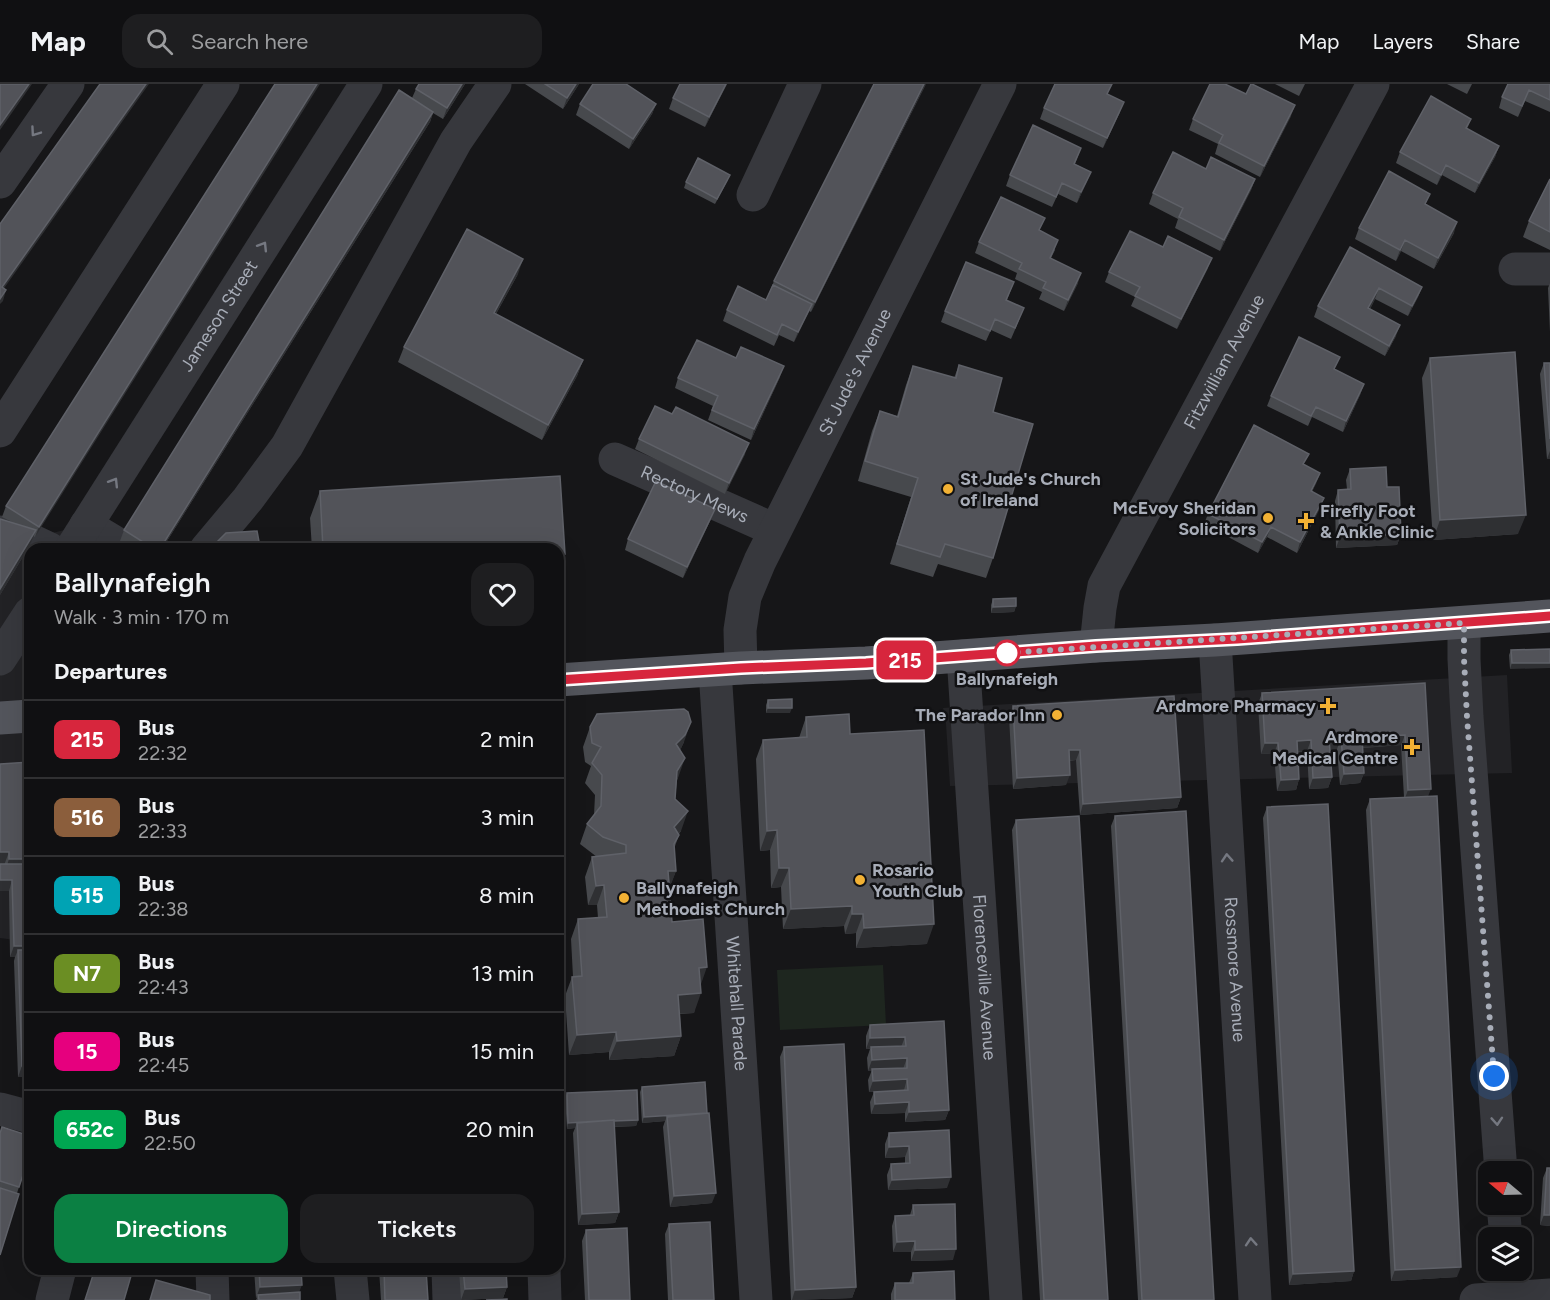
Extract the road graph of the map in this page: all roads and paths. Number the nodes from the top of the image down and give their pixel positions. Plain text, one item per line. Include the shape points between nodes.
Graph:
1 (68, 84) edge
2 (223, 84) edge
3 (366, 84) edge
4 (495, 84) edge
5 (805, 84) edge
6 (1000, 84) edge
7 (1373, 84) edge
8 (0, 182) edge
9 (753, 195) dead end
10 (1515, 269) dead end
11 (1550, 269) edge
12 (0, 431) edge
13 (615, 459) dead end
14 (775, 530) junction
15 (0, 532) edge
16 (79, 537) edge
17 (37, 543) edge
18 (102, 543) edge
19 (211, 543) edge
20 (1550, 616) edge
21 (24, 622) edge
22 (1464, 623) junction
23 (1215, 640) junction
24 (1096, 646) junction
25 (963, 656) junction
26 (0, 659) edge
27 (728, 669) junction
28 (564, 680) edge
29 (24, 716) edge
30 (0, 718) edge
31 (0, 1109) edge
32 (24, 1115) edge
33 (1500, 1161) edge
34 (58, 1275) edge
35 (212, 1275) edge
36 (351, 1275) edge
37 (448, 1275) edge
38 (544, 1275) edge
39 (1509, 1284) edge
40 (1550, 1295) edge
41 (52, 1300) edge
42 (213, 1300) edge
43 (353, 1300) edge
44 (449, 1300) edge
45 (545, 1300) edge
46 (756, 1300) edge
47 (1006, 1300) edge
48 (1255, 1300) edge
49 (1476, 1300) edge

1 -> 8 street
2 - 12 street
16 -> 3 street, Jameson Street
4 - 19 street via 456,141 287,446
5 - 9 street
6 - 14 street, St Jude's Avenue
7 - 24 street, Fitzwilliam Avenue via 1104,586
10 - 11 street
13 - 14 street, Rectory Mews
14 - 27 street, St Jude's Avenue via 745,597
15 - 17 street
16 - 18 street
20 - 22 main road
21 - 26 street
22 - 23 main road
22 -> 33 street via 1467,717
23 - 24 main road
48 -> 23 street, Rossmore Avenue
24 - 25 main road
25 - 27 main road
25 - 47 street, Florenceville Avenue
27 - 28 main road
27 - 46 street, Whitehall Parade
29 - 30 main road
31 - 32 street
34 - 41 street
35 - 42 street
36 - 43 street
37 - 44 street
38 - 45 street
39 - 40 street
39 - 49 street

